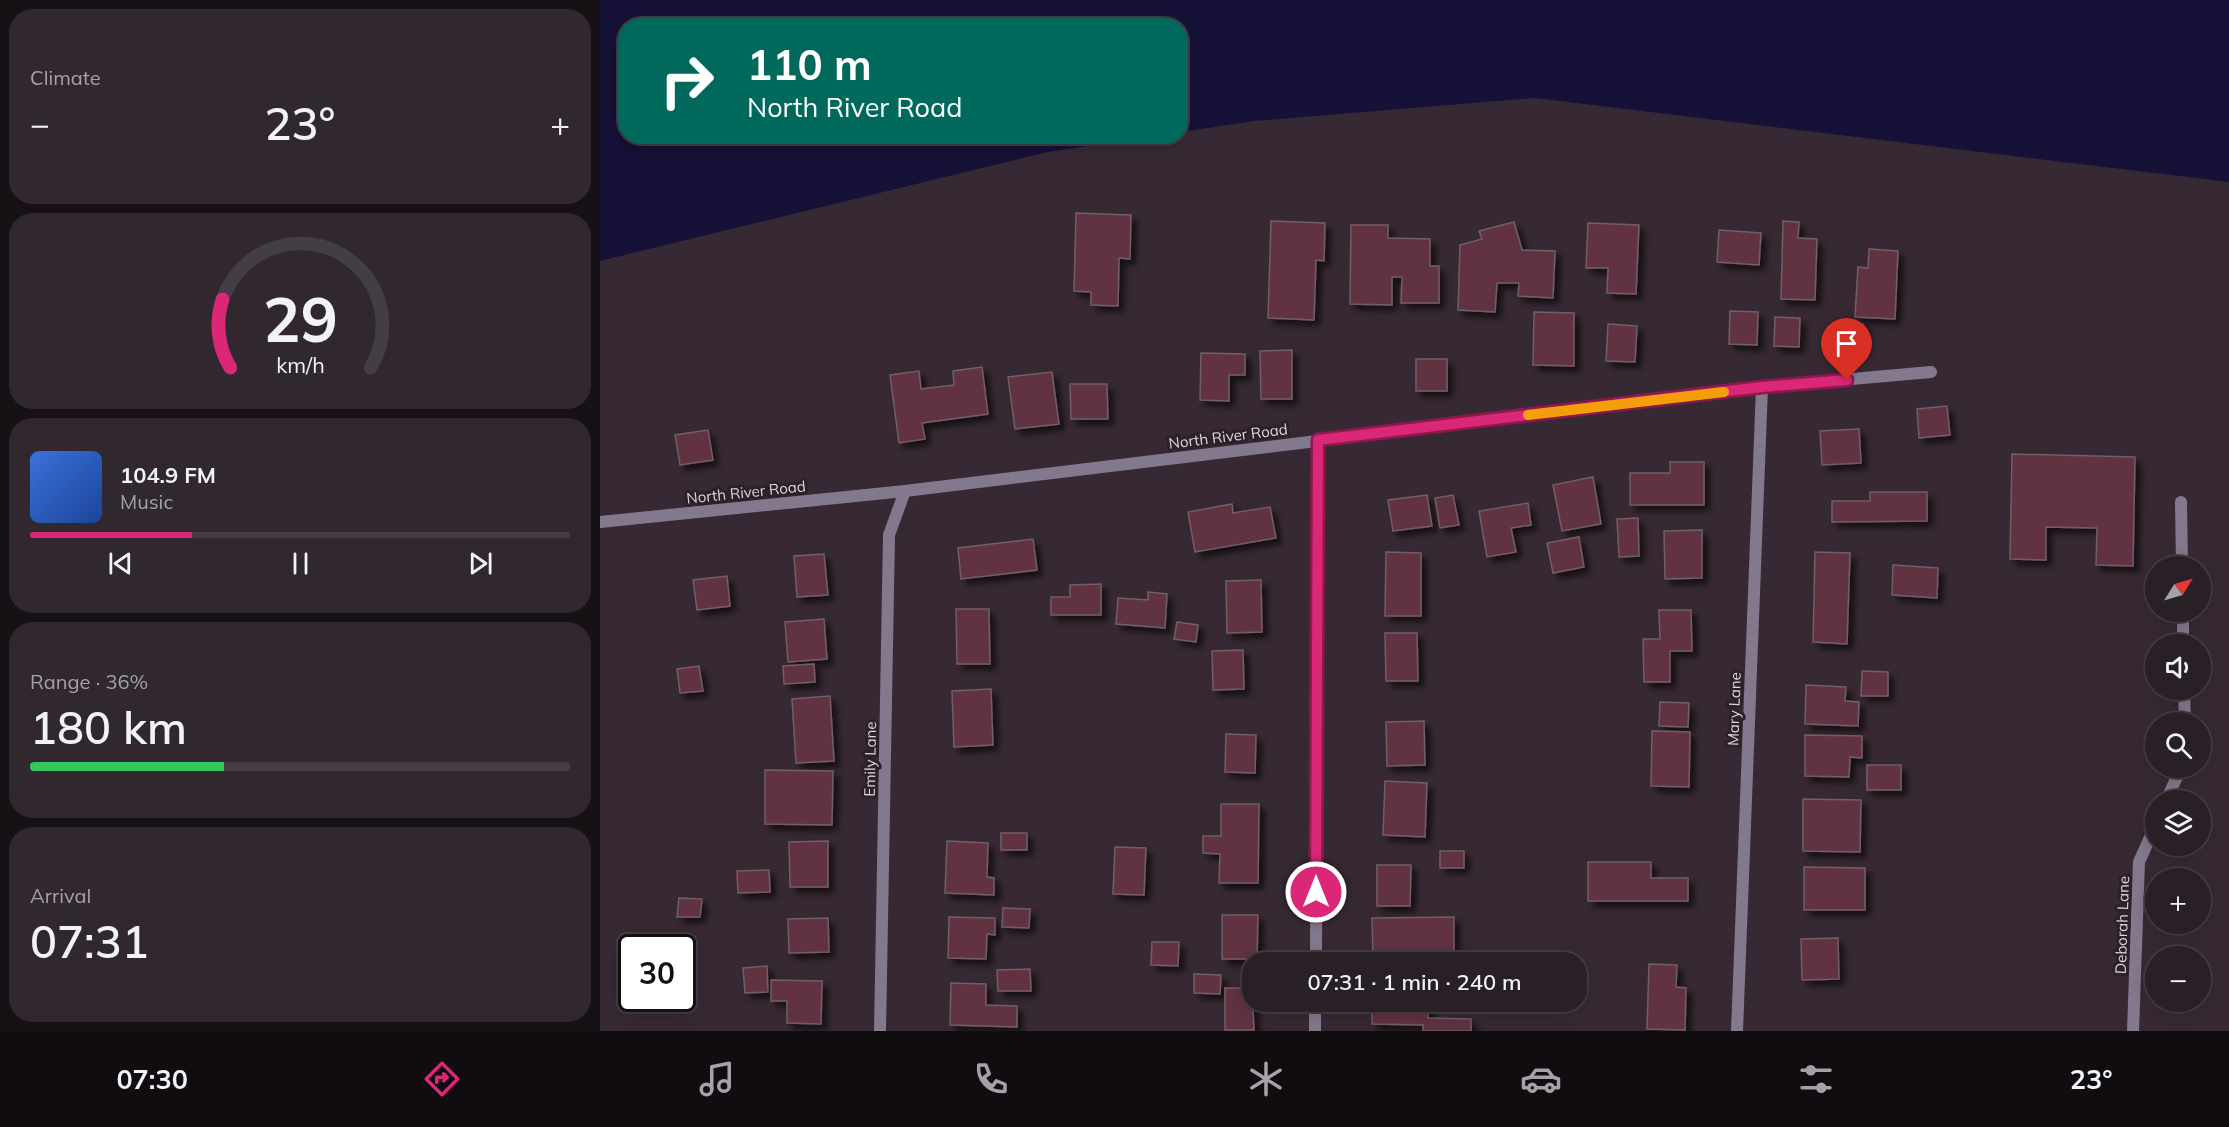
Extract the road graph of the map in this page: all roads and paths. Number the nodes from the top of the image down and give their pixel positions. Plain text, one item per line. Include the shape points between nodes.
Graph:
1 (1931, 372) dead end
2 (1762, 387) junction
3 (1318, 440) junction
4 (904, 491) junction
5 (2181, 502) dead end
6 (600, 522) edge
7 (2182, 556) edge
8 (2145, 849) edge
9 (1316, 952) edge
10 (1315, 1012) edge
11 (880, 1031) edge
12 (1315, 1031) edge
13 (1737, 1031) edge
14 (2133, 1031) edge

1 - 2 street, North River Road
2 - 3 street, North River Road
2 - 13 street, Mary Lane
3 - 4 street, North River Road
3 - 9 street
4 - 6 street, North River Road
4 - 11 street, Emily Lane via 889,535
5 - 7 street
8 - 14 street, Deborah Lane via 2139,862
10 - 12 street

